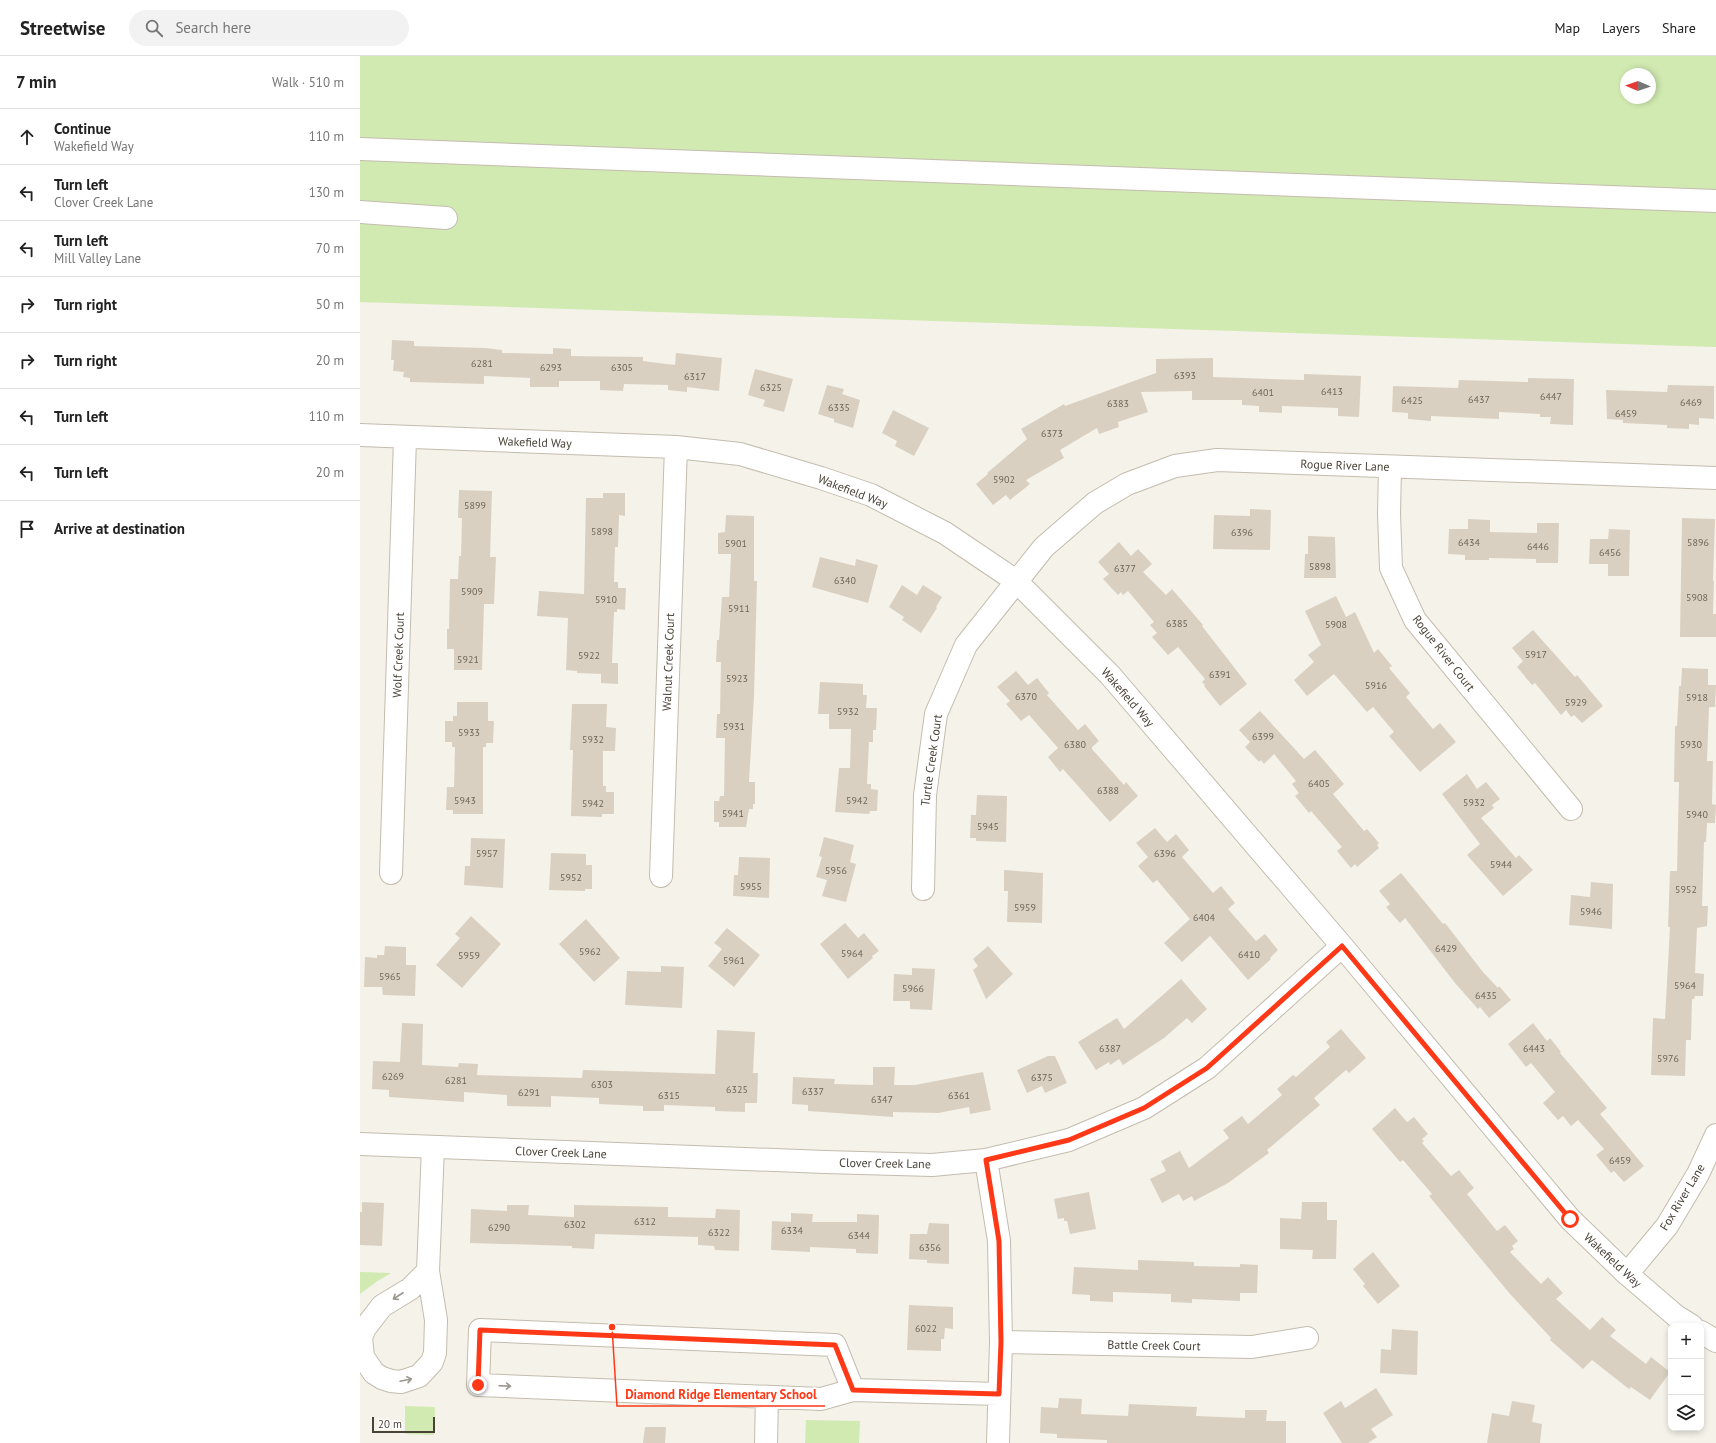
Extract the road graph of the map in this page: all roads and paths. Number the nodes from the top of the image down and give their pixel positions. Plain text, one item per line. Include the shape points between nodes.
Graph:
1 (360, 149) edge
2 (1716, 201) edge
3 (360, 212) edge
4 (446, 218) dead end
5 (360, 435) edge
6 (405, 438) junction
7 (676, 447) junction
8 (1390, 467) junction
9 (1716, 478) edge
10 (1016, 582) junction
11 (1571, 810) dead end
12 (391, 873) dead end
13 (661, 876) dead end
14 (923, 889) dead end
15 (1342, 946) junction
16 (1716, 1135) edge
17 (360, 1144) edge
18 (434, 1147) junction
19 (986, 1160) junction
20 (428, 1271) junction
21 (1628, 1274) junction
22 (1687, 1323) edge
23 (1704, 1334) edge
24 (1307, 1338) dead end
25 (1716, 1341) edge
26 (1001, 1342) junction
27 (853, 1390) junction
28 (999, 1394) junction
29 (767, 1397) junction
30 (766, 1443) edge
31 (998, 1443) edge

1 - 2 street
3 - 4 street
5 - 6 street, Wakefield Way
6 - 7 street, Wakefield Way
6 - 12 street, Wolf Creek Court
7 - 10 street, Wakefield Way via 740,454 871,495 945,533
7 - 13 street, Walnut Creek Court
8 - 9 street, Rogue River Lane
8 - 10 street, Rogue River Lane via 1217,460 1175,466 1127,484 1095,502 1044,546
8 - 11 street, Rogue River Court via 1391,568 1415,620
10 - 14 street, Turtle Creek Court via 966,645 936,714 925,795
10 - 15 street, Wakefield Way via 1110,675
15 - 19 street, Clover Creek Lane via 1207,1068 1144,1108 1069,1140
15 - 21 street, Wakefield Way via 1570,1219
16 - 21 street, Fox River Lane via 1698,1174 1668,1226
17 - 18 street, Clover Creek Lane
18 - 19 street, Clover Creek Lane via 932,1165
18 - 20 street
19 - 26 street via 999,1241
20 -> 20 street via 410,1289 382,1306 365,1328 362,1337 363,1357 374,1373 382,1378 391,1381 410,1380 422,1373 432,1362 436,1344 436,1320
21 - 22 street, Wakefield Way
23 - 25 street
24 - 26 street, Battle Creek Court via 1252,1347
26 - 28 street
27 - 28 street
27 - 29 street via 820,1399
27 -> 29 street via 835,1345 480,1330 478,1385
28 - 31 street
29 - 30 street

